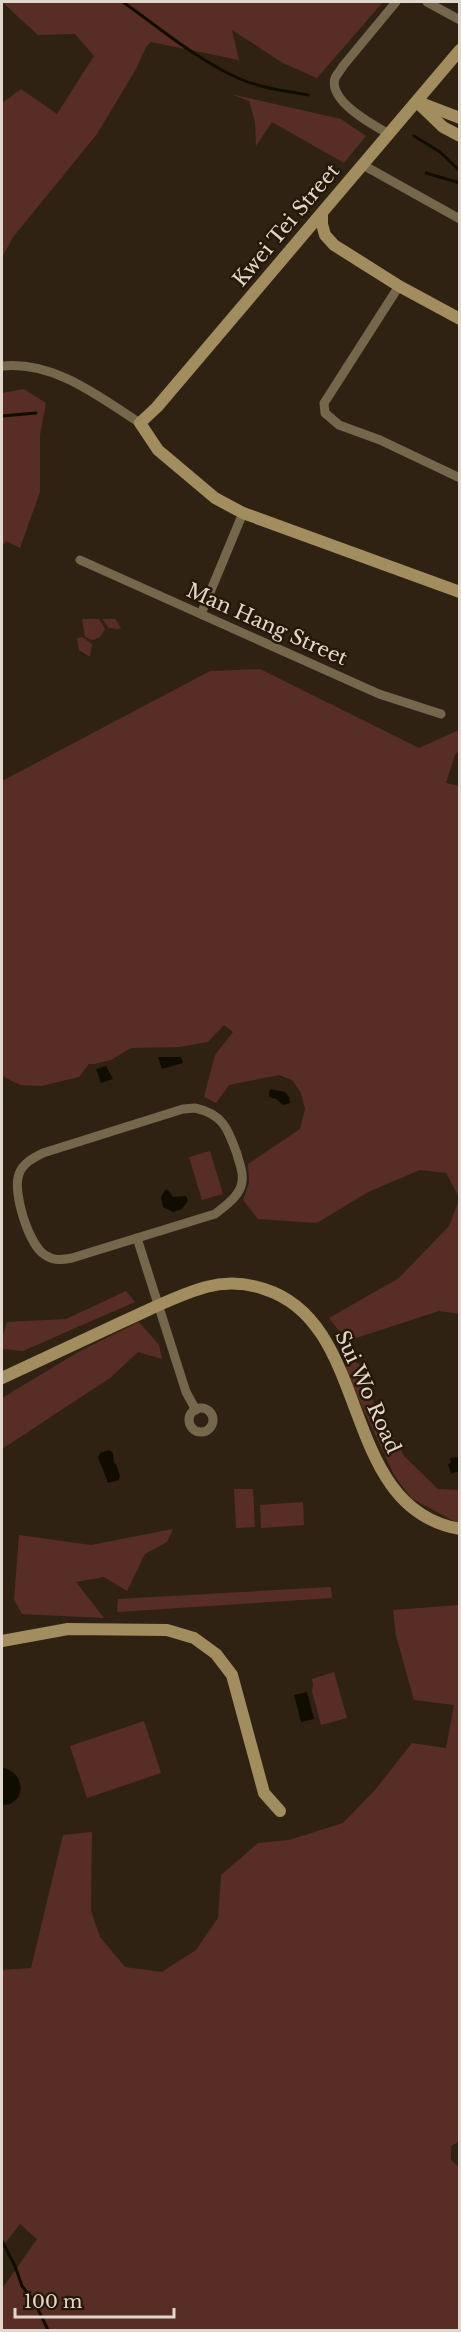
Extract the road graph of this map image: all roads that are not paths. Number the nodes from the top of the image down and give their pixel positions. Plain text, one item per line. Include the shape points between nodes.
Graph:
1 (396, 2) edge
2 (427, 2) edge
3 (459, 20) edge
4 (459, 50) edge
5 (417, 102) junction
6 (459, 118) edge
7 (389, 134) junction
8 (459, 136) edge
9 (363, 165) junction
10 (322, 214) junction
11 (459, 219) edge
12 (399, 286) junction
13 (459, 319) edge
14 (2, 366) edge
15 (140, 423) junction
16 (459, 478) edge
17 (243, 513) junction
18 (80, 560) dead end
19 (459, 592) edge
20 (201, 614) junction
21 (441, 714) dead end
22 (137, 1238) junction
23 (158, 1305) junction
24 (2, 1378) edge
25 (196, 1410) dead end
26 (459, 1529) edge
27 (2, 1641) edge
28 (280, 1811) dead end

1 - 7 street via 343,66 334,86 350,108
2 - 3 street
4 - 5 street, Kwei Tei Street
5 - 6 street
5 - 7 street, Kwei Tei Street
5 - 8 street via 443,127
7 - 9 street, Kwei Tei Street
9 - 10 street, Kwei Tei Street
9 - 11 street
10 - 12 street via 326,235 334,244
10 - 15 street, Kwei Tei Street
12 - 13 street
12 - 16 street via 324,403 325,412 339,425
14 - 15 street via 37,368 68,378
15 - 17 street via 158,450 216,498
17 - 19 street
17 - 20 street
18 - 20 street, Man Hang Street
20 - 21 street, Man Hang Street via 379,694
22 - 22 street via 215,1214 238,1194 242,1171 229,1131 215,1115 195,1108 183,1109 43,1153 24,1165 16,1186 31,1239 45,1255 58,1261
22 - 23 street
23 - 24 street, Sui Wo Road
23 - 25 street via 186,1392
23 - 26 street, Sui Wo Road via 206,1287 232,1284 254,1285 296,1306 313,1323 330,1350 371,1448 393,1488 426,1517
27 - 28 street via 68,1629 167,1630 194,1638 216,1654 232,1676 264,1793

